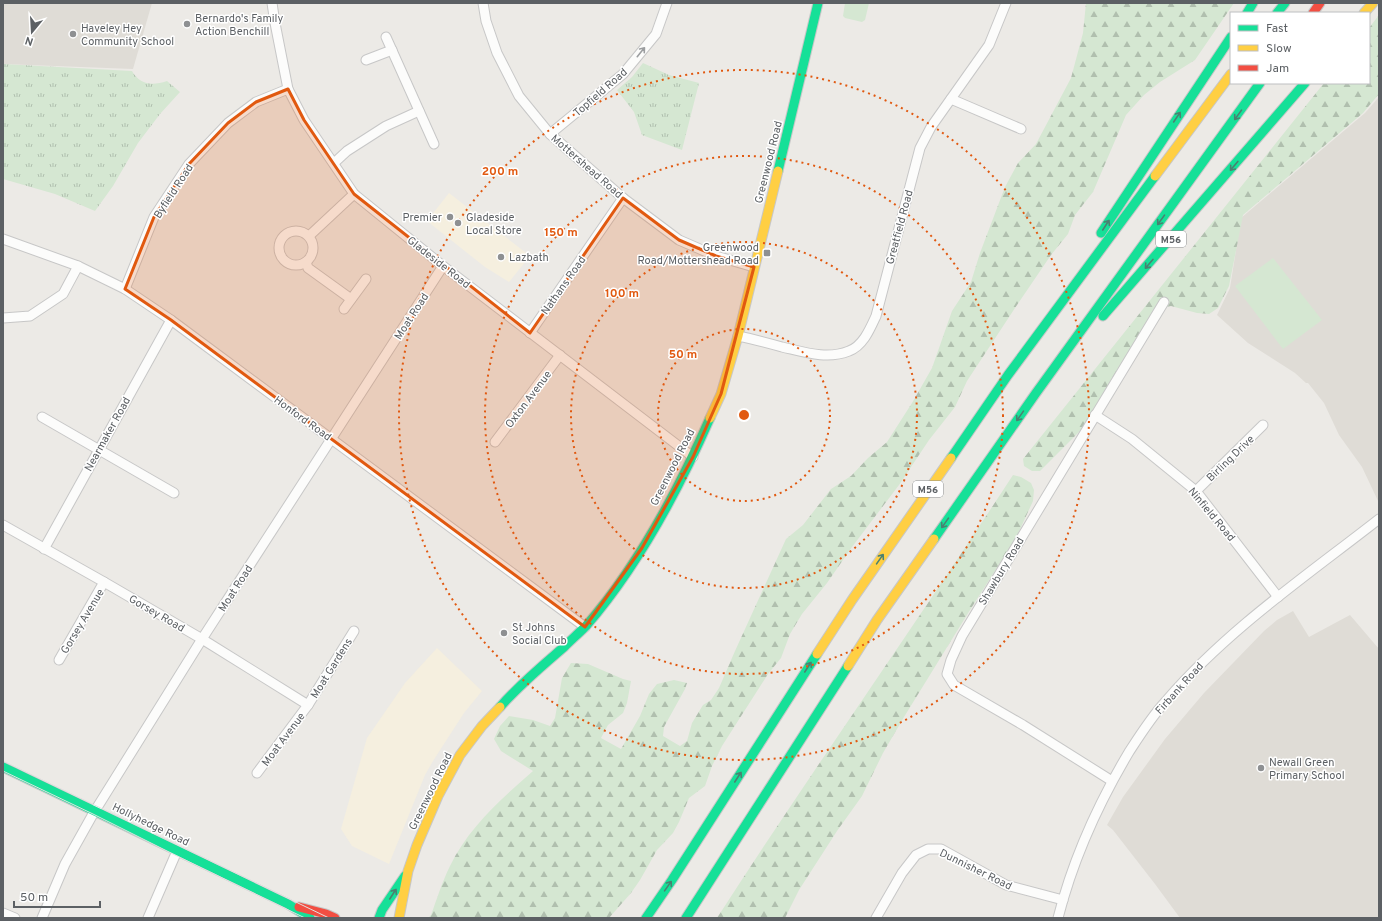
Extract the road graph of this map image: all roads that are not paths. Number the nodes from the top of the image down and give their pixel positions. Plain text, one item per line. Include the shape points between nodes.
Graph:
1 (272, 3) edge
2 (483, 3) edge
3 (667, 3) edge
4 (818, 3) edge
5 (1006, 3) edge
6 (1254, 3) edge
7 (1285, 3) edge
8 (1320, 3) edge
9 (1373, 3) edge
10 (1248, 12) edge
11 (1278, 12) edge
12 (1314, 12) edge
13 (1365, 12) edge
14 (386, 37) dead end
15 (1230, 39) edge
16 (392, 50) junction
17 (366, 60) dead end
18 (1230, 75) edge
19 (1259, 84) edge
20 (1304, 84) edge
21 (288, 89) junction
22 (951, 99) junction
23 (419, 111) junction
24 (1021, 129) dead end
25 (550, 134) junction
26 (434, 144) dead end
27 (334, 163) junction
28 (354, 194) junction
29 (623, 198) junction
30 (309, 236) junction
31 (3, 239) edge
32 (306, 262) junction
33 (78, 266) junction
34 (443, 266) junction
35 (754, 267) junction
36 (366, 279) dead end
37 (125, 290) junction
38 (351, 299) junction
39 (1164, 302) dead end
40 (344, 309) dead end
41 (3, 318) edge
42 (171, 320) junction
43 (530, 333) junction
44 (738, 336) junction
45 (560, 356) junction
46 (1008, 375) junction
47 (1036, 394) junction
48 (1095, 415) junction
49 (42, 417) dead end
50 (1263, 425) dead end
51 (331, 438) junction
52 (495, 442) dead end
53 (99, 450) junction
54 (693, 457) junction
55 (1196, 491) junction
56 (174, 493) dead end
57 (1379, 519) edge
58 (3, 525) edge
59 (44, 549) junction
60 (104, 582) junction
61 (1278, 597) junction
62 (585, 627) junction
63 (354, 631) dead end
64 (202, 639) junction
65 (58, 660) dead end
66 (308, 705) junction
67 (3, 767) edge
68 (257, 773) dead end
69 (1112, 781) junction
70 (96, 810) junction
71 (177, 850) junction
72 (408, 871) junction
73 (1062, 900) junction
74 (288, 904) junction
75 (3, 913) edge
76 (15, 918) edge
77 (42, 918) edge
78 (148, 918) edge
79 (310, 918) edge
80 (335, 918) edge
81 (379, 918) edge
82 (399, 918) edge
83 (646, 918) edge
84 (686, 918) edge
85 (876, 918) edge
86 (1058, 918) edge

1 - 21 street, Gladeside Road
2 - 25 street, Mottershead Road via 497,53 519,96
25 -> 3 street, Topfield Road via 623,74 656,34
4 - 35 main road, Greenwood Road
5 - 22 street, Greatfield Road via 989,45
6 - 10 main road
7 - 11 main road
8 - 12 main road
9 - 13 main road
14 - 16 street
46 -> 15 main road, M56
16 - 17 street
16 - 23 street
18 - 46 main road, M56
19 -> 47 main road, M56
20 -> 47 main road, M56
21 - 27 street, Gladeside Road via 304,120
21 - 37 street, Byfield Road via 256,102 233,119 189,164 154,218
22 - 24 street
22 - 44 street, Greatfield Road via 920,148 876,316 869,332 860,343 850,351 834,355 817,355
23 - 26 street
23 - 27 street via 386,126 347,151
25 - 29 street, Mottershead Road
27 - 28 street, Gladeside Road
28 - 30 street
28 - 34 street, Gladeside Road
29 - 35 street, Mottershead Road via 678,240 716,256
29 - 43 street, Nathans Road
30 - 32 street via 314,248
30 - 32 street via 301,231 290,231 279,244 280,255 289,264
31 - 33 street, Honford Road
32 - 38 street via 308,268
33 - 37 street, Honford Road
33 - 41 street via 63,294 30,316
34 - 43 street, Gladeside Road
34 - 51 street, Moat Road
35 - 44 main road, Greenwood Road
36 - 38 street
37 - 42 street, Honford Road
38 - 40 street
39 - 48 street, Shawbury Road
42 - 51 street, Honford Road
42 - 53 street, Nearmaker Road
43 - 45 street, Gladeside Road
44 - 54 main road, Greenwood Road via 721,394
45 - 52 street, Oxton Avenue
45 - 54 street, Gladeside Road
83 -> 46 main road, M56 via 852,600
47 -> 84 main road, M56 via 877,620
48 - 55 street, Ninfield Road via 1132,439
48 - 69 street, Shawbury Road via 962,636 947,674 954,685
49 - 53 street
50 - 55 street, Birling Drive
51 - 62 street, Honford Road
51 - 64 street, Moat Road
53 - 56 street
53 - 59 street, Nearmaker Road
54 - 62 main road, Greenwood Road via 642,548 615,590
55 - 61 street, Ninfield Road
57 - 61 street, Firbank Road
58 - 59 street, Gorsey Road
59 - 60 street, Gorsey Road
60 - 64 street, Gorsey Road
60 - 65 street, Gorsey Avenue
61 - 69 street, Firbank Road via 1206,658 1165,701 1142,732
62 - 72 main road, Greenwood Road via 505,701 460,755 438,796
63 - 66 street, Moat Gardens
64 - 66 street, Gorsey Road
64 - 70 street, Moat Road
66 - 68 street, Moat Avenue
67 - 70 main road, Hollyhedge Road
69 - 73 street, Firbank Road via 1083,840
70 - 71 main road, Hollyhedge Road
70 - 77 street, Moat Road via 65,864
71 - 74 main road, Hollyhedge Road
71 - 78 street
81 -> 72 main road, Greenwood Road
72 - 82 main road, Greenwood Road
73 - 85 street, Dunnisher Road via 1006,885 941,849 928,849 916,855 902,873
73 - 86 street, Firbank Road
74 - 79 main road, Hollyhedge Road
74 - 80 main road, Hollyhedge Road
75 - 76 street

